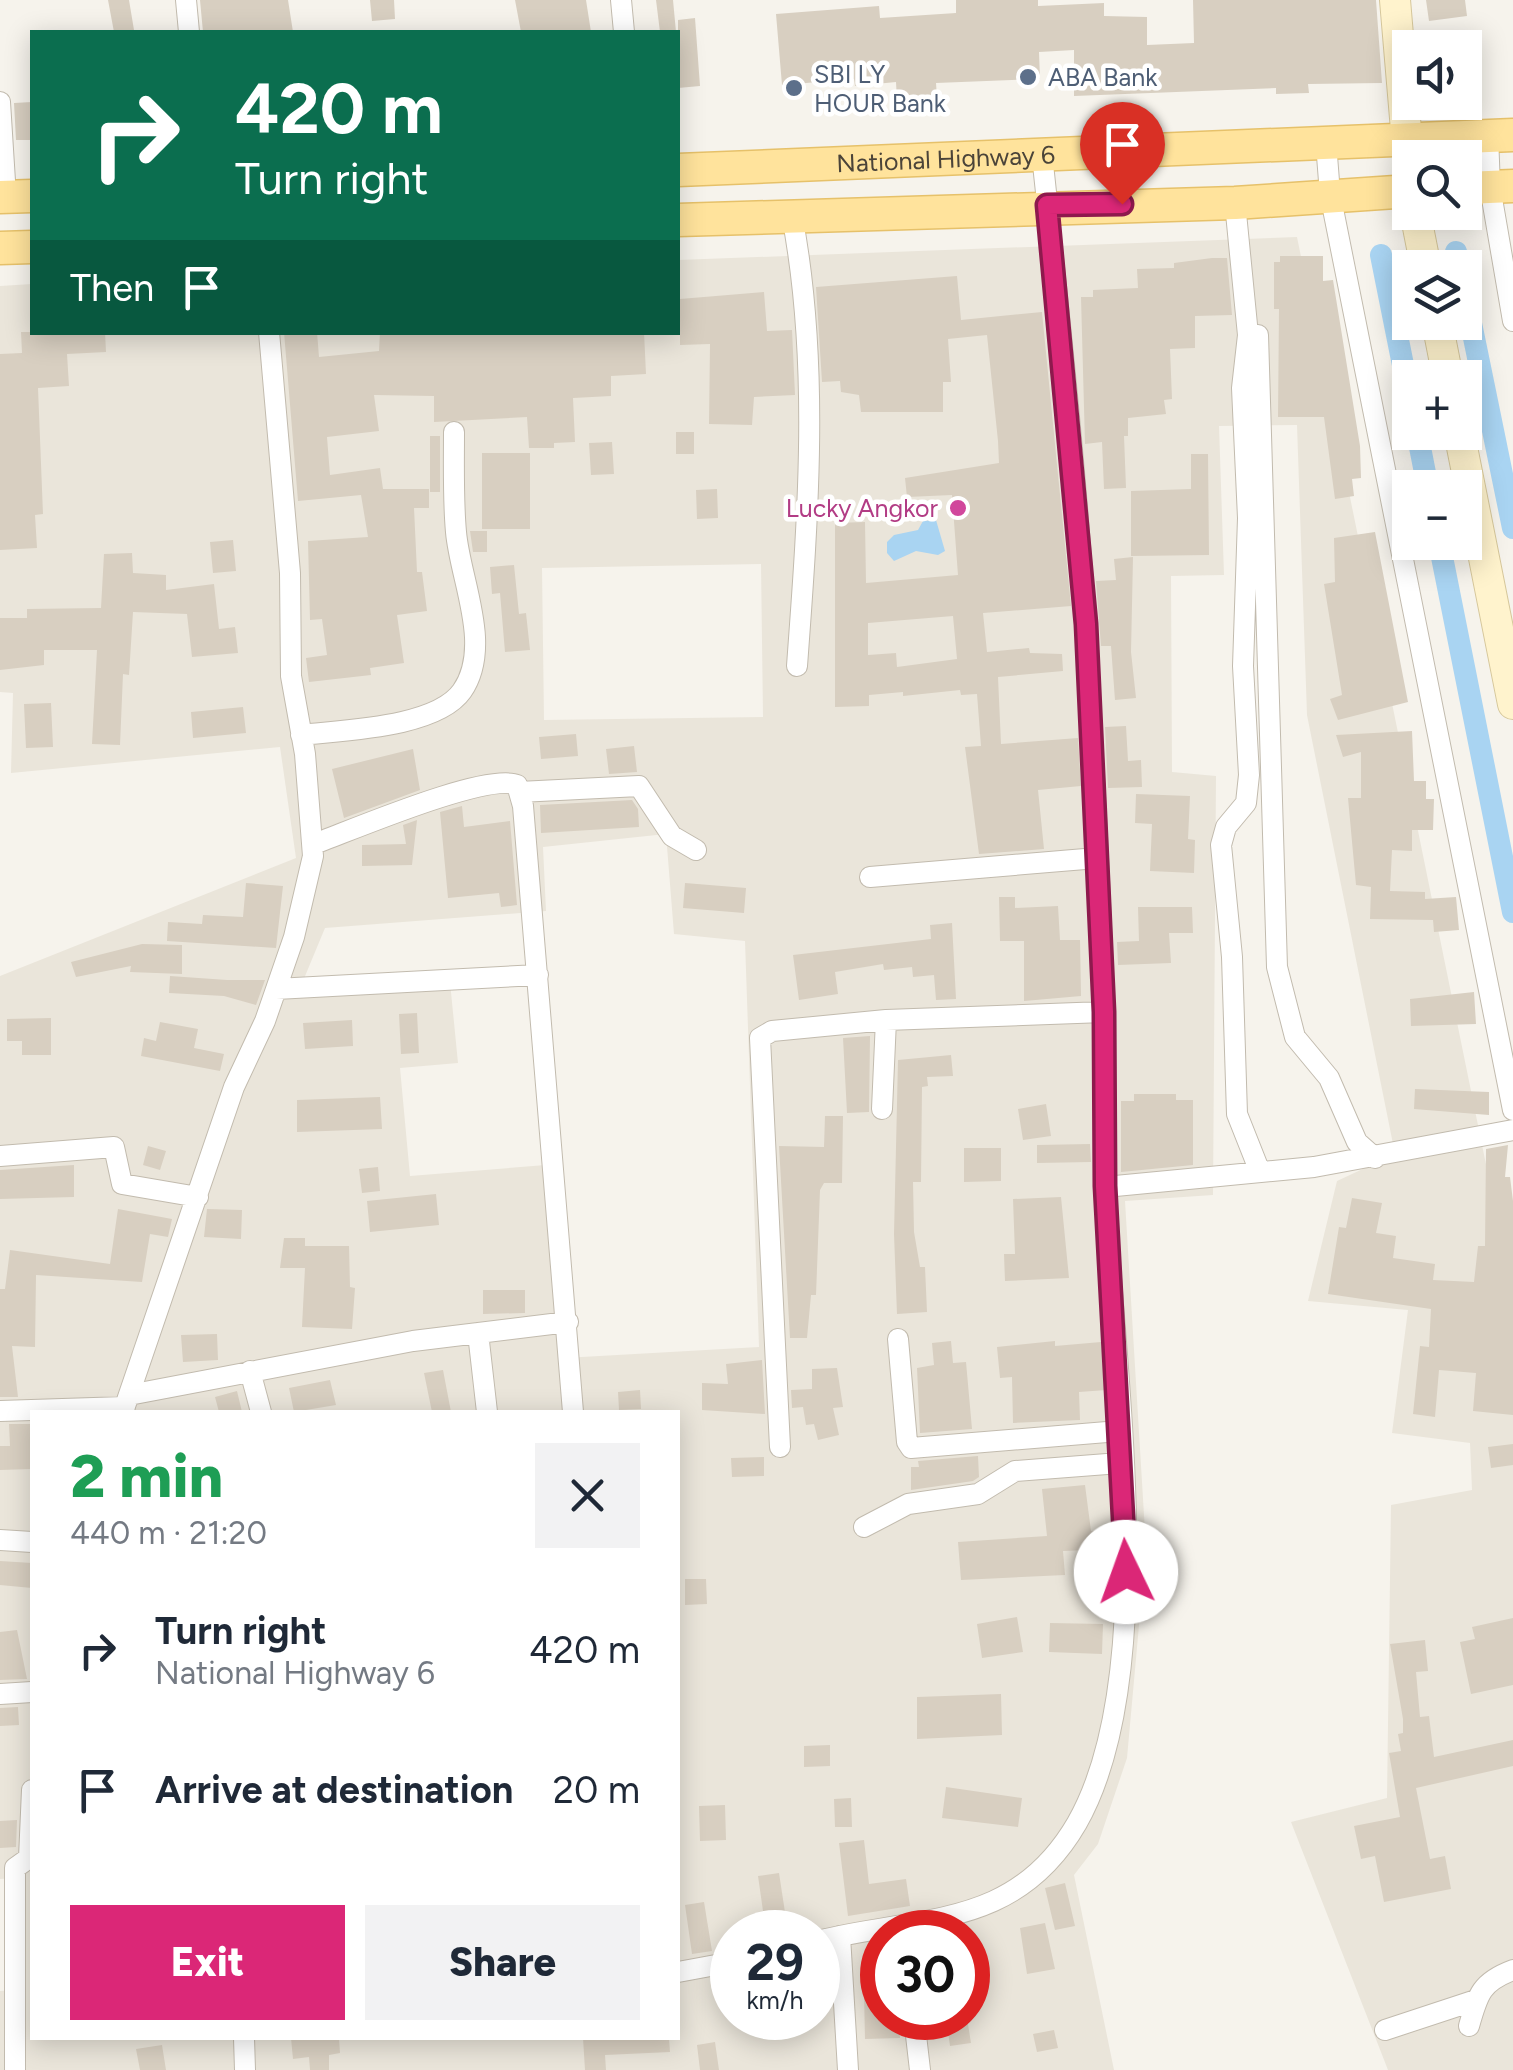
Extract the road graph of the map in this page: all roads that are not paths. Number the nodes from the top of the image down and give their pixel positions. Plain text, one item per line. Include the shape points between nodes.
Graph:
1 (186, 0) edge
2 (621, 0) edge
3 (1395, 0) edge
4 (189, 30) edge
5 (624, 30) edge
6 (0, 102) edge
7 (1500, 136) edge
8 (1407, 140) joint
9 (1392, 141) edge
10 (1326, 143) junction
11 (1042, 155) junction
12 (680, 170) edge
13 (1489, 187) edge
14 (1392, 191) edge
15 (1330, 194) junction
16 (13, 197) edge
17 (1235, 203) junction
18 (1047, 205) junction
19 (792, 216) junction
20 (680, 220) edge
21 (30, 247) edge
22 (0, 248) edge
23 (1241, 270) junction
24 (1513, 321) edge
25 (268, 335) edge
26 (454, 432) dead end
27 (1463, 450) edge
28 (797, 666) dead end
29 (1513, 704) edge
30 (301, 734) junction
31 (519, 792) junction
32 (314, 844) junction
33 (696, 850) dead end
34 (1097, 858) junction
35 (870, 877) dead end
36 (538, 976) junction
37 (276, 988) junction
38 (1104, 1012) junction
39 (886, 1020) junction
40 (882, 1109) dead end
41 (1513, 1110) edge
42 (1513, 1130) edge
43 (0, 1156) edge
44 (1376, 1158) junction
45 (1260, 1172) junction
46 (1105, 1186) junction
47 (198, 1197) junction
48 (568, 1322) junction
49 (478, 1332) junction
50 (898, 1339) dead end
51 (250, 1370) junction
52 (126, 1405) edge
53 (260, 1410) edge
54 (487, 1410) edge
55 (573, 1410) edge
56 (0, 1411) edge
57 (1119, 1432) junction
58 (780, 1447) dead end
59 (1120, 1463) junction
60 (864, 1527) dead end
61 (0, 1540) edge
62 (30, 1542) edge
63 (30, 1692) edge
64 (0, 1694) edge
65 (30, 1858) joint
66 (0, 1860) edge
67 (975, 1910) edge
68 (860, 1934) edge
69 (840, 1936) joint
70 (710, 1966) edge
71 (1513, 1970) edge
72 (680, 1972) edge
73 (23, 1994) edge
74 (1476, 2000) junction
75 (1470, 2026) dead end
76 (1385, 2030) dead end
77 (244, 2040) edge
78 (917, 2040) edge
79 (15, 2070) edge
80 (245, 2070) edge
81 (848, 2070) edge
82 (920, 2070) edge

1 - 4 street
2 - 5 street
3 - 8 main road
6 - 16 street
7 - 8 main road, National Highway 6
7 - 13 street
9 - 10 main road, National Highway 6
10 - 11 main road, National Highway 6
10 - 15 street
11 - 12 main road, National Highway 6
11 - 18 street
13 - 24 street
14 - 15 main road, National Highway 6
15 - 17 main road, National Highway 6
15 - 41 street
17 - 18 main road, National Highway 6
17 - 23 street
18 - 19 main road, National Highway 6
18 - 34 street via 1086,624
19 - 20 main road, National Highway 6
19 - 28 street via 809,352
21 - 22 main road
23 - 44 street via 1256,284 1277,968 1295,1037 1329,1078 1357,1142
23 - 45 street via 1248,335 1242,388 1250,775 1246,803 1226,826 1221,845 1237,1114
25 - 30 street via 290,573 291,676
26 - 30 street via 456,535 472,623 473,661 461,692 391,725
27 - 29 main road
30 - 32 street
31 - 32 street via 511,782 482,786
31 - 33 street via 639,786 672,836
31 - 36 street
32 - 37 street
34 - 35 street
34 - 38 street
36 - 37 street
36 - 48 street
37 - 47 street
38 - 39 street
38 - 46 street
39 - 40 street
39 - 58 street via 760,1038
42 - 44 street
43 - 47 street via 114,1147 122,1184
44 - 45 street
45 - 46 street
46 - 57 street
47 - 52 street
48 - 49 street
48 - 55 street
49 - 51 street
49 - 54 street
50 - 57 street via 911,1448
51 - 52 street
51 - 53 street
52 - 56 street
57 - 59 street
59 - 60 street via 1014,1472 978,1494 908,1504
59 - 67 street via 1126,1572 1109,1742 1096,1788 1058,1848 1004,1900
61 - 62 street
63 - 64 street
65 - 66 street
65 - 73 street via 15,1868
68 - 69 street
69 - 81 street
70 - 72 street
71 - 74 street via 1486,1980
73 - 79 street
74 - 75 street
74 - 76 street
77 - 80 street
78 - 82 street

